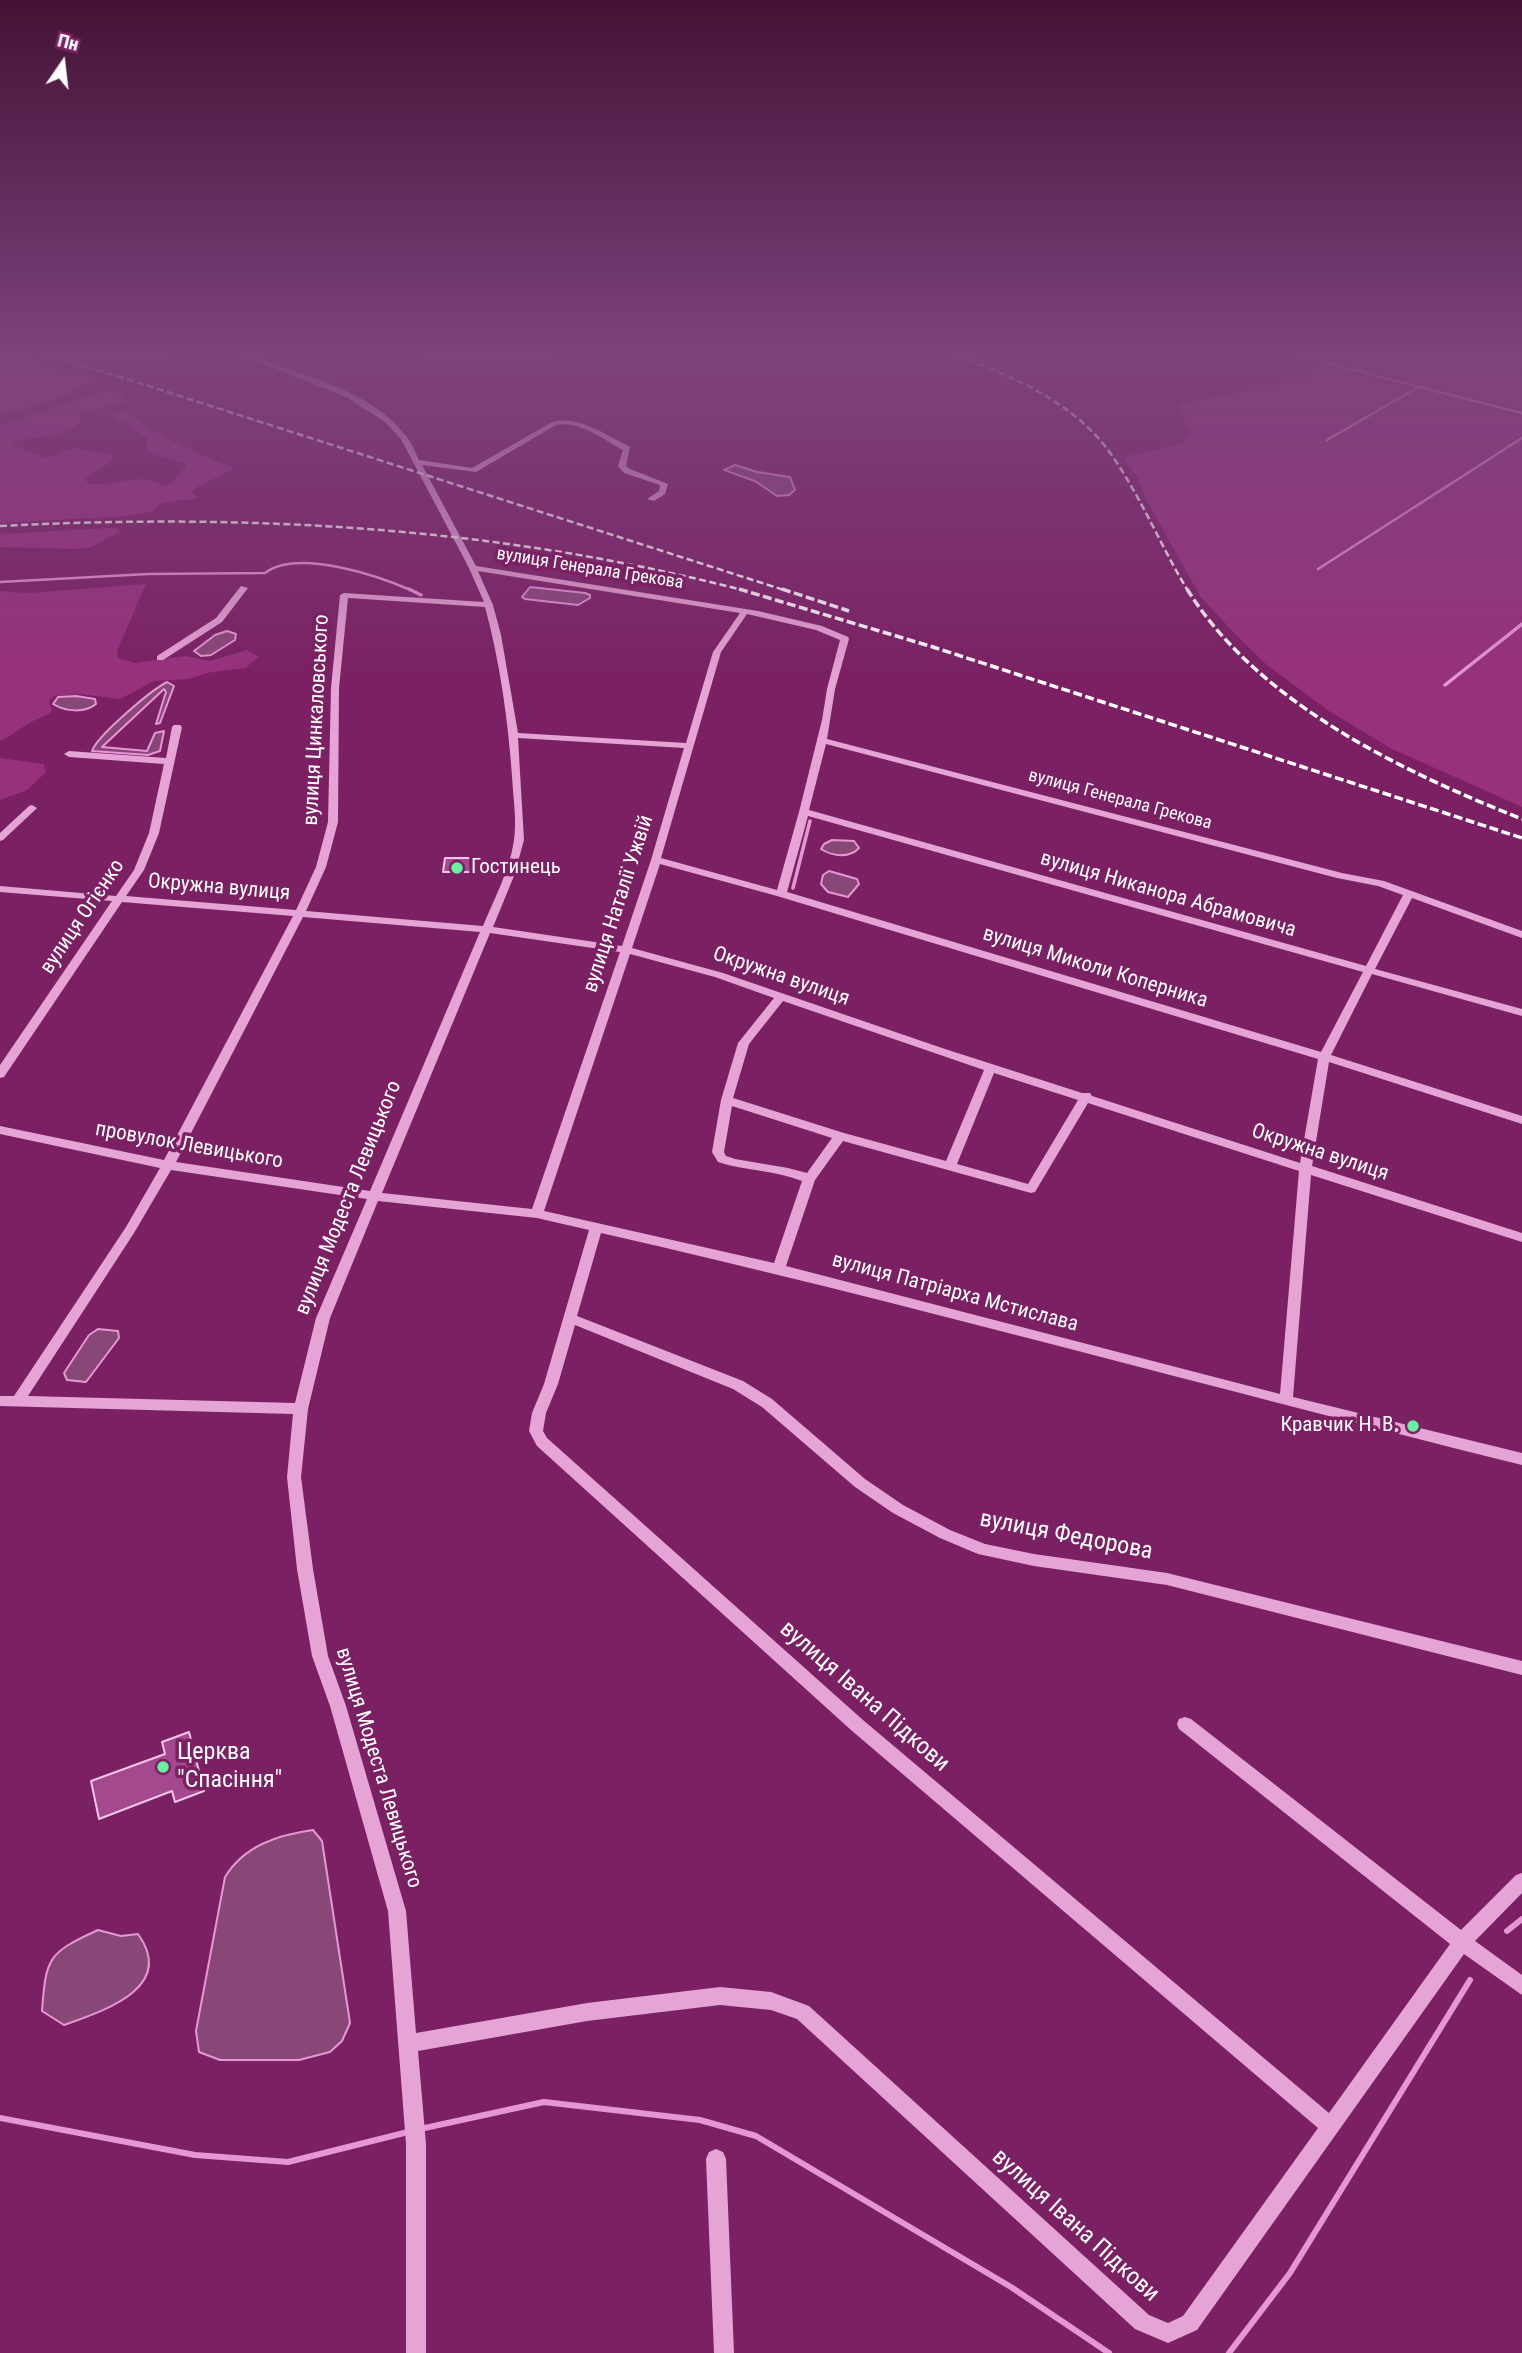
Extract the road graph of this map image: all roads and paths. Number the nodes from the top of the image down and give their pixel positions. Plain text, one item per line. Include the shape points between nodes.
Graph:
1 (418, 463) joint
2 (485, 463) edge
3 (623, 463) edge
4 (650, 499) dead end
5 (473, 568) junction
6 (244, 588) dead end
7 (489, 605) junction
8 (744, 612) junction
9 (160, 658) dead end
10 (177, 727) dead end
11 (513, 734) junction
12 (821, 740) junction
13 (689, 746) junction
14 (69, 754) dead end
15 (168, 761) junction
16 (32, 807) dead end
17 (804, 812) junction
18 (0, 838) edge
19 (656, 860) junction
20 (0, 889) edge
21 (781, 894) junction
22 (1408, 895) junction
23 (121, 899) junction
24 (299, 915) junction
25 (485, 929) junction
26 (1522, 935) edge
27 (625, 950) junction
28 (1368, 972) junction
29 (781, 997) junction
30 (1522, 1013) edge
31 (1324, 1057) junction
32 (990, 1067) junction
33 (0, 1074) edge
34 (1086, 1096) junction
35 (727, 1100) junction
36 (1522, 1120) edge
37 (0, 1130) edge
38 (840, 1136) junction
39 (168, 1165) junction
40 (950, 1166) junction
41 (1305, 1169) junction
42 (808, 1179) junction
43 (373, 1196) junction
44 (537, 1214) junction
45 (596, 1227) junction
46 (1522, 1238) edge
47 (779, 1269) junction
48 (570, 1318) junction
49 (0, 1401) edge
50 (1286, 1401) junction
51 (17, 1402) junction
52 (300, 1409) junction
53 (1522, 1459) edge
54 (1522, 1668) edge
55 (1185, 1724) dead end
56 (1522, 1881) edge
57 (1462, 1942) junction
58 (1522, 1986) edge
59 (410, 2043) junction
60 (1331, 2127) junction
61 (716, 2159) dead end
62 (416, 2353) edge
63 (724, 2353) edge

1 - 2 street via 473,470
1 - 5 street
3 - 4 street via 627,471 664,484 662,492
5 - 7 street, вулиця Модеста Левицького
5 - 8 street, вулиця Генерала Грекова
6 - 9 street via 219,620
7 - 11 street, вулиця Модеста Левицького
7 - 24 street, вулиця Цинкаловського via 344,595 335,688 334,822 321,867
8 - 12 street, вулиця Генерала Грекова via 819,628 845,639
8 - 13 street, вулиця Наталії Ужвій via 717,652
10 - 15 street, вулиця Огієнко
11 - 13 street
11 - 25 street, вулиця Модеста Левицького via 519,840 509,876
12 - 17 street, вулиця Генерала Грекова
12 - 22 street, вулиця Генерала Грекова via 1366,879
13 - 19 street, вулиця Наталії Ужвій
14 - 15 street
15 - 23 street, вулиця Огієнко via 154,833
16 - 18 street
17 - 21 street, вулиця Генерала Грекова
17 - 28 street, вулиця Никанора Абрамовича
19 - 21 street, вулиця Миколи Коперника
19 - 27 street, вулиця Наталії Ужвій
20 - 23 street, Окружна вулиця
21 - 31 street, вулиця Миколи Коперника
22 - 26 street, вулиця Генерала Грекова
22 - 28 street
23 - 24 street, Окружна вулиця
23 - 33 street, вулиця Огієнко
24 - 25 street, Окружна вулиця
24 - 39 street, вулиця Цинкаловського
25 - 27 street, Окружна вулиця
25 - 43 street, вулиця Модеста Левицького
27 - 29 street, Окружна вулиця
27 - 44 street, вулиця Наталії Ужвій
28 - 30 street, вулиця Никанора Абрамовича
28 - 31 street
29 - 32 street, Окружна вулиця
29 - 35 street via 744,1043
31 - 36 street, вулиця Миколи Коперника
31 - 41 street
32 - 34 street, Окружна вулиця
32 - 40 street
34 - 40 street via 1031,1189
34 - 41 street, Окружна вулиця
35 - 38 street
35 - 42 street via 718,1152 722,1159
37 - 39 street, провулок Левицького
38 - 40 street
38 - 42 street
39 - 43 street, провулок Левицького
39 - 51 street, вулиця Цинкаловського
41 - 46 street, Окружна вулиця
41 - 50 street
42 - 47 street
43 - 44 street, вулиця Патріарха Мстислава
43 - 52 street, вулиця Модеста Левицького via 323,1318
44 - 45 street, вулиця Патріарха Мстислава
45 - 47 street, вулиця Патріарха Мстислава
45 - 48 street, вулиця Івана Підкови
47 - 50 street, вулиця Патріарха Мстислава
48 - 54 street, вулиця Федорова via 738,1385 767,1402 860,1483 898,1509 983,1549 1167,1579
48 - 60 street, вулиця Івана Підкови via 539,1413 536,1431 542,1442 847,1716
49 - 51 street
50 - 53 street, вулиця Патріарха Мстислава
51 - 52 street
52 - 59 street, вулиця Модеста Левицького via 294,1477 307,1582 320,1656 397,1911
55 - 57 street
56 - 57 street, вулиця Івана Підкови
57 - 58 street
57 - 60 street, вулиця Івана Підкови
59 - 60 street, вулиця Івана Підкови via 587,2012 720,1996 771,2001 803,2012 1142,2322 1168,2333 1190,2323
59 - 62 street, вулиця Модеста Левицького via 416,2144
61 - 63 street

